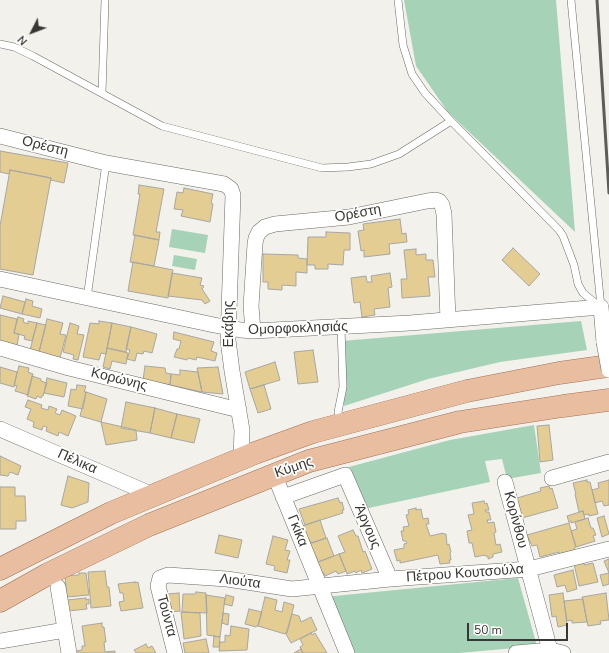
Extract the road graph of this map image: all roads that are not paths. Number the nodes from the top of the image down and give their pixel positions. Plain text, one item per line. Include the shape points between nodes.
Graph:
1 (105, 0) edge
2 (398, 0) edge
3 (571, 0) edge
4 (0, 44) edge
5 (102, 93) junction
6 (451, 121) junction
7 (0, 136) edge
8 (106, 163) junction
9 (231, 189) joint
10 (0, 279) edge
11 (87, 298) junction
12 (601, 307) junction
13 (448, 320) junction
14 (228, 327) junction
15 (341, 327) junction
16 (253, 331) junction
17 (0, 348) edge
18 (609, 367) edge
19 (609, 400) edge
20 (239, 410) junction
21 (342, 424) junction
22 (0, 429) edge
23 (241, 459) junction
24 (609, 462) edge
25 (274, 474) junction
26 (552, 478) dead end
27 (504, 482) dead end
28 (153, 495) junction
29 (283, 498) junction
30 (609, 549) edge
31 (4, 566) edge
32 (529, 569) junction
33 (160, 578) joint
34 (390, 579) junction
35 (320, 587) junction
36 (58, 588) dead end
37 (0, 601) edge
38 (65, 630) junction
39 (0, 641) edge
40 (556, 652) edge
41 (69, 653) edge
42 (175, 653) edge
43 (347, 653) edge
44 (516, 653) edge

1 - 5 lane
2 - 6 lane via 403,45 412,74 424,93
3 - 12 lane
4 - 5 lane via 21,50
5 - 6 lane via 162,126 322,168 371,164 400,154
6 - 12 lane via 559,230 574,265 578,284 583,293
7 - 8 street, Ορέστη
8 - 9 street, Ορέστη via 224,184
8 - 11 lane
9 - 14 street, Εκάβης via 233,195
10 - 11 street, Ομορφοκλησιάς
11 - 14 street, Ομορφοκλησιάς
12 - 13 street, Ομορφοκλησιάς
12 - 18 street, bridge
13 - 15 street, Ομορφοκλησιάς
13 - 16 street, Ορέστη via 444,214 440,201 436,200 349,216 265,227 259,232 255,244 251,306
14 - 16 street, Ομορφοκλησιάς
14 - 20 street, Εκάβης
15 - 16 street, Ομορφοκλησιάς
15 - 21 lane via 343,387 338,412
17 - 20 street, Κορώνης via 69,368
18 - 21 main road, Κύμης via 559,373 467,390
19 - 25 main road, Κύμης via 460,422 309,461
20 - 23 street, Εκάβης via 242,430
21 - 23 main road, Κύμης
22 - 28 street, Πέλικα
23 - 28 main road, Κύμης
24 - 26 street
25 - 29 street, Γκίκα
25 - 37 main road, Κύμης via 149,525 48,574
27 - 32 street, Κορίνθου
28 - 31 main road, Κύμης
29 - 34 street, Άργους via 345,476
29 - 35 street, Γκίκα
30 - 32 street, Πέτρου Κουτσούλα
32 - 34 street, Πέτρου Κουτσούλα
32 - 40 street, Κορίνθου
33 - 35 street, Λιούτα via 168,575 292,589
33 - 42 street, Τούντα via 158,586
34 - 35 street, Πέτρου Κουτσούλα
35 - 43 street, Γκίκα
36 - 38 street
38 - 39 street
38 - 41 street
40 - 44 street

